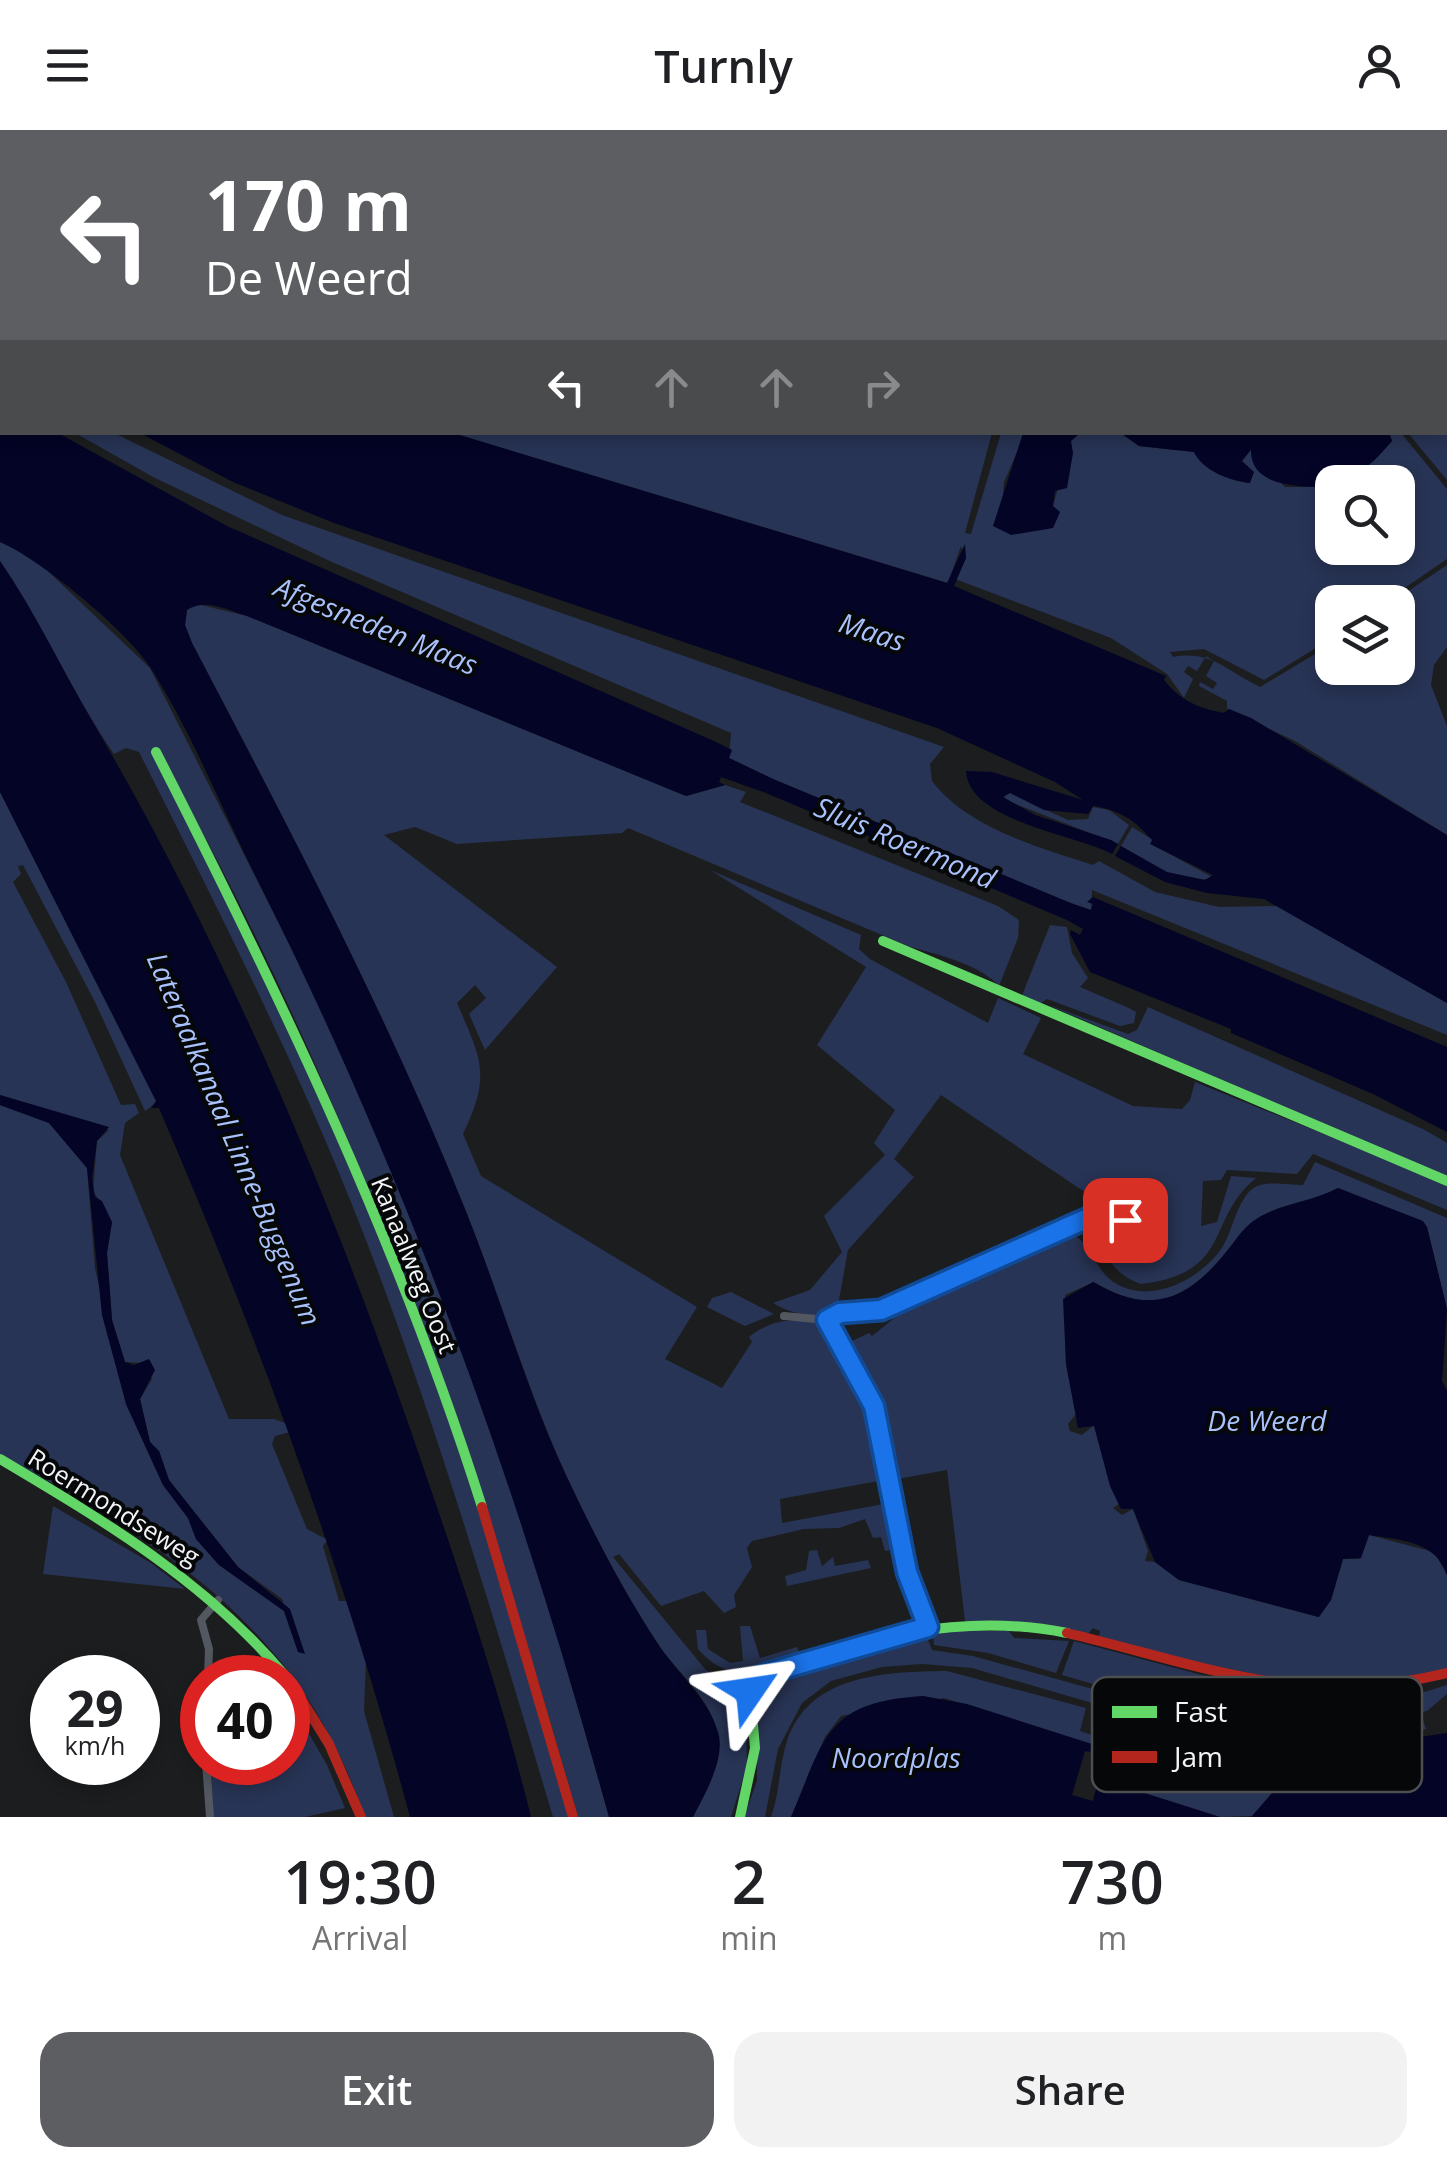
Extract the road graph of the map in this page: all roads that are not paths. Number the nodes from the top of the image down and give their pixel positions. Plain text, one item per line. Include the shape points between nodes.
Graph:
1 (156, 752) dead end
2 (883, 941) dead end
3 (1447, 1181) edge
4 (1140, 1228) dead end
5 (784, 1316) dead end
6 (827, 1320) junction
7 (0, 1459) edge
8 (218, 1600) junction
9 (928, 1627) junction
10 (209, 1655) edge
11 (267, 1655) edge
12 (1447, 1674) edge
13 (1242, 1677) edge
14 (1422, 1680) edge
15 (310, 1715) edge
16 (208, 1785) edge
17 (210, 1817) edge
18 (361, 1817) edge
19 (573, 1817) edge
20 (740, 1817) edge

1 - 19 street, Kanaalweg Oost via 258,950 402,1282 503,1569
2 - 3 street
4 - 6 street via 1113,1216 1088,1218 881,1310
5 - 6 street
6 - 9 street via 874,1406 907,1572
7 - 8 street, Roermondseweg via 155,1552
8 - 10 street via 202,1620
8 - 11 street, Roermondseweg
9 - 13 street via 1051,1630
9 - 20 street via 759,1677 750,1691 755,1748
12 - 14 street
15 - 18 street, Roermondseweg
16 - 17 street

